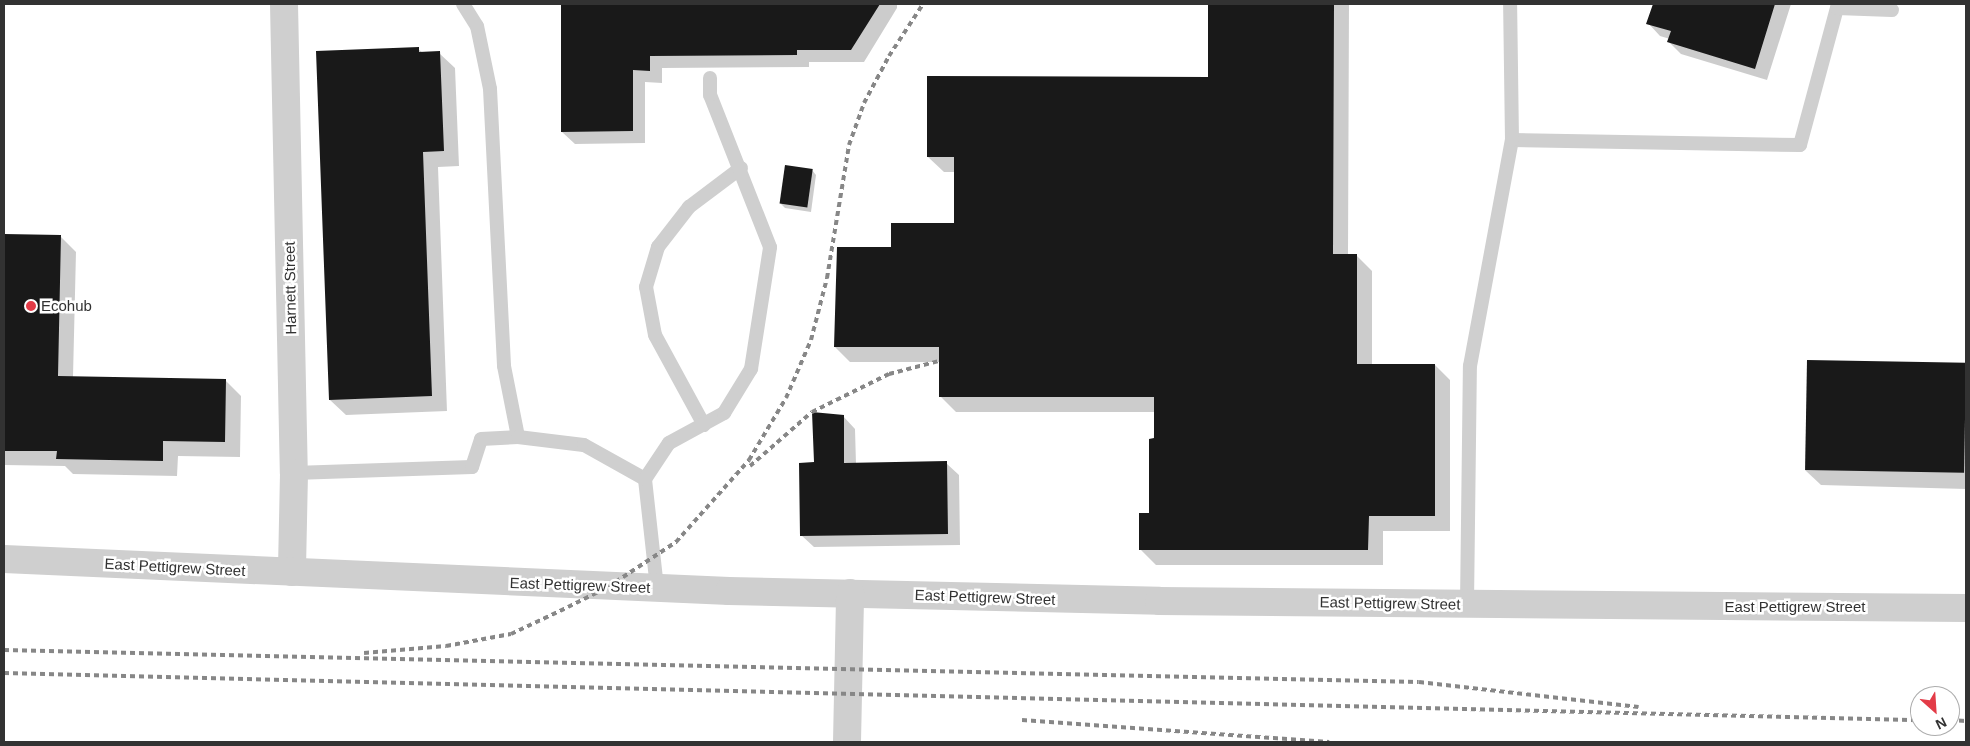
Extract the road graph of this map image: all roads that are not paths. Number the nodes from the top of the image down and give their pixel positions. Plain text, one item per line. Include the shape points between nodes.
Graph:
1 (284, 4) edge
2 (463, 4) edge
3 (1510, 4) edge
4 (1892, 10) dead end
5 (710, 78) dead end
6 (1512, 140) junction
7 (741, 168) junction
8 (704, 425) junction
9 (518, 437) junction
10 (294, 473) junction
11 (644, 479) junction
12 (4, 559) edge
13 (292, 572) junction
14 (657, 588) junction
15 (850, 593) junction
16 (1467, 604) junction
17 (1966, 608) edge
18 (847, 742) edge

1 - 10 street, Harnett Street
2 - 9 lane via 477,26 490,89 504,366
3 - 6 lane
4 - 6 lane via 1837,8 1800,145
5 - 7 lane via 710,95
6 - 16 lane via 1470,366
7 - 8 lane via 770,248 751,369 724,413
7 - 8 lane via 689,207 658,247 646,288 656,335
8 - 11 lane via 669,443
9 - 10 lane via 481,439 472,467
9 - 11 lane via 584,445
10 - 13 street, Harnett Street
11 - 14 lane
12 - 13 street, East Pettigrew Street
13 - 14 street, East Pettigrew Street
14 - 15 street, East Pettigrew Street
15 - 16 street, East Pettigrew Street
15 - 18 street
16 - 17 street, East Pettigrew Street

